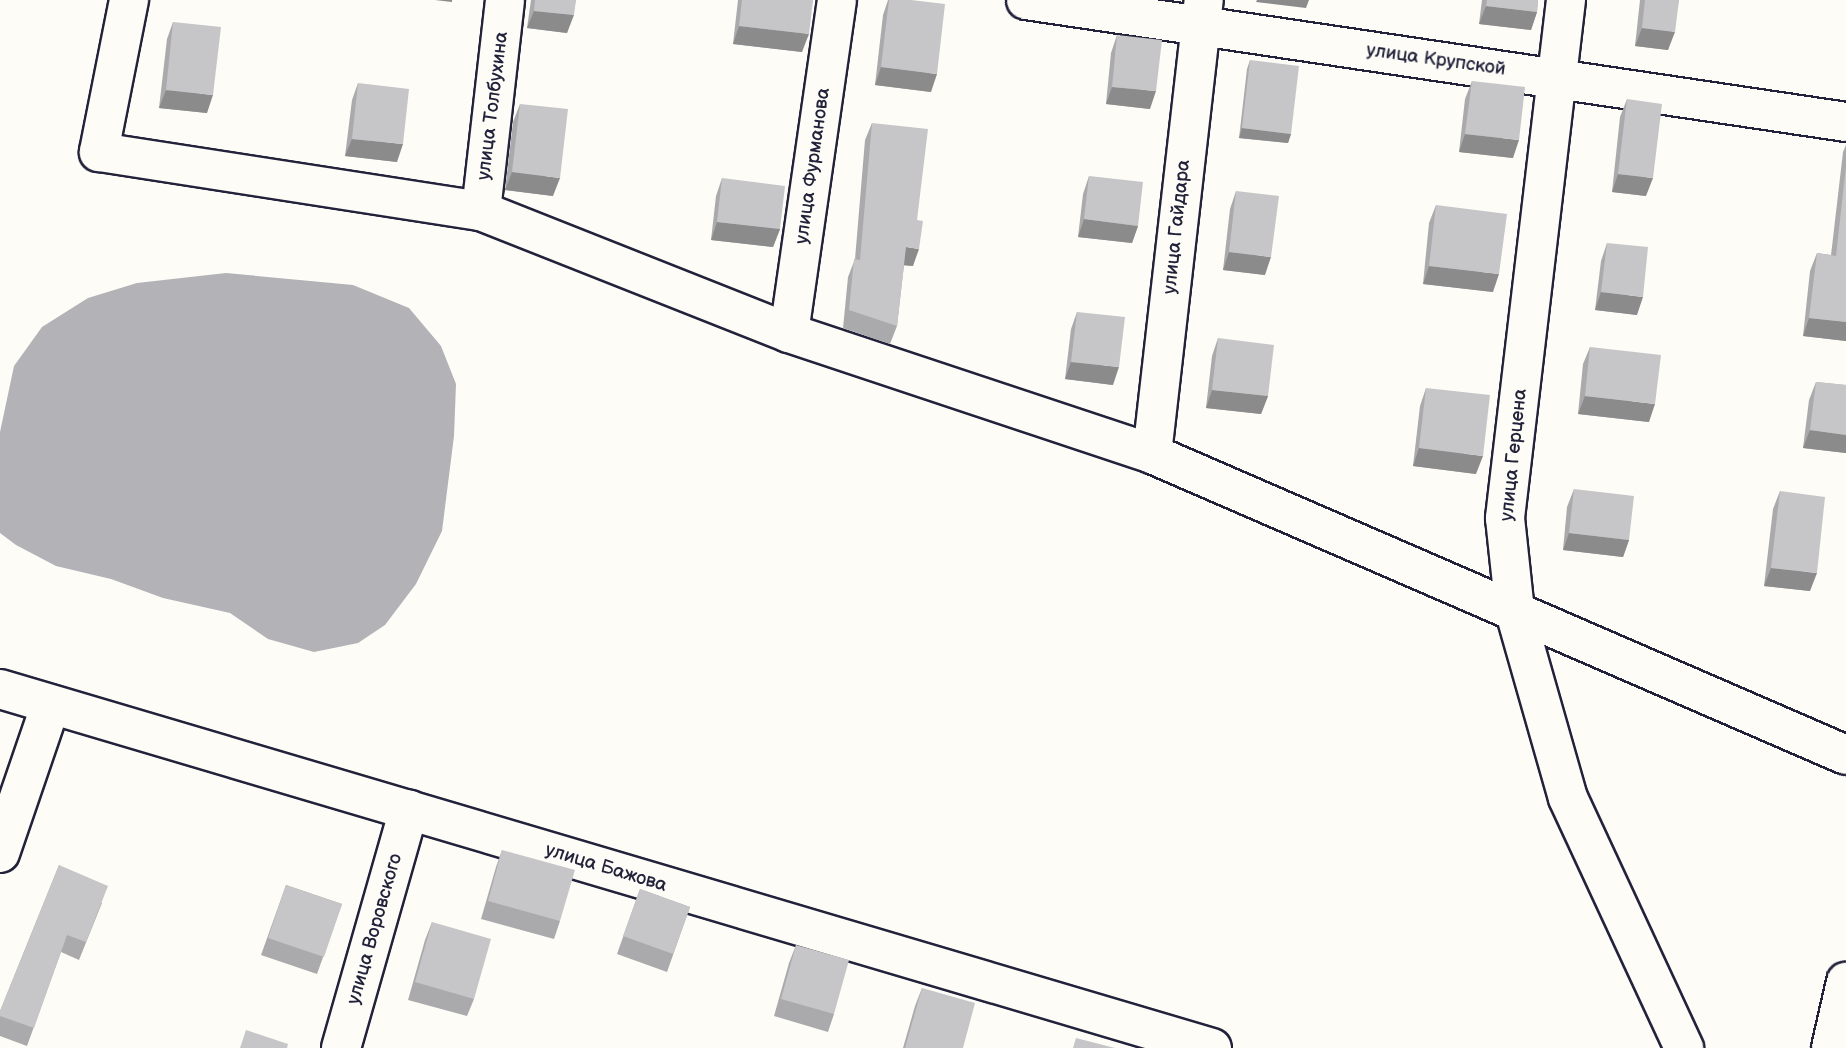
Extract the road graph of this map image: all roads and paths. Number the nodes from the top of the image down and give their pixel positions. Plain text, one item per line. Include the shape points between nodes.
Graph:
1 (129, 0) edge
2 (505, 0) edge
3 (836, 0) edge
4 (1026, 0) edge
5 (1566, 0) edge
6 (1202, 13) edge
7 (1557, 77) junction
8 (1846, 122) edge
9 (481, 211) junction
10 (789, 332) junction
11 (1152, 454) junction
12 (1515, 611) junction
13 (0, 689) edge
14 (51, 704) junction
15 (1846, 755) edge
16 (409, 810) junction
17 (0, 853) edge
18 (1846, 982) edge
19 (341, 1048) edge
20 (1212, 1048) edge
21 (1684, 1048) edge
22 (1831, 1048) edge

1 - 9 street via 99,152
2 - 9 street, улица Толбухина
3 - 10 street, улица Фурманова
4 - 6 street, улица Крупской
5 - 7 street, улица Герцена
6 - 7 street, улица Крупской
6 - 11 street, улица Гайдара
7 - 8 street, улица Крупской
7 - 12 street, улица Герцена via 1505,518
9 - 10 street
10 - 11 street
11 - 12 street
12 - 15 street
12 - 21 street, улица Герцена via 1567,798
13 - 14 street, улица Бажова
14 - 16 street, улица Бажова
14 - 17 street
16 - 19 street, улица Воровского
16 - 20 street, улица Бажова
18 - 22 street

